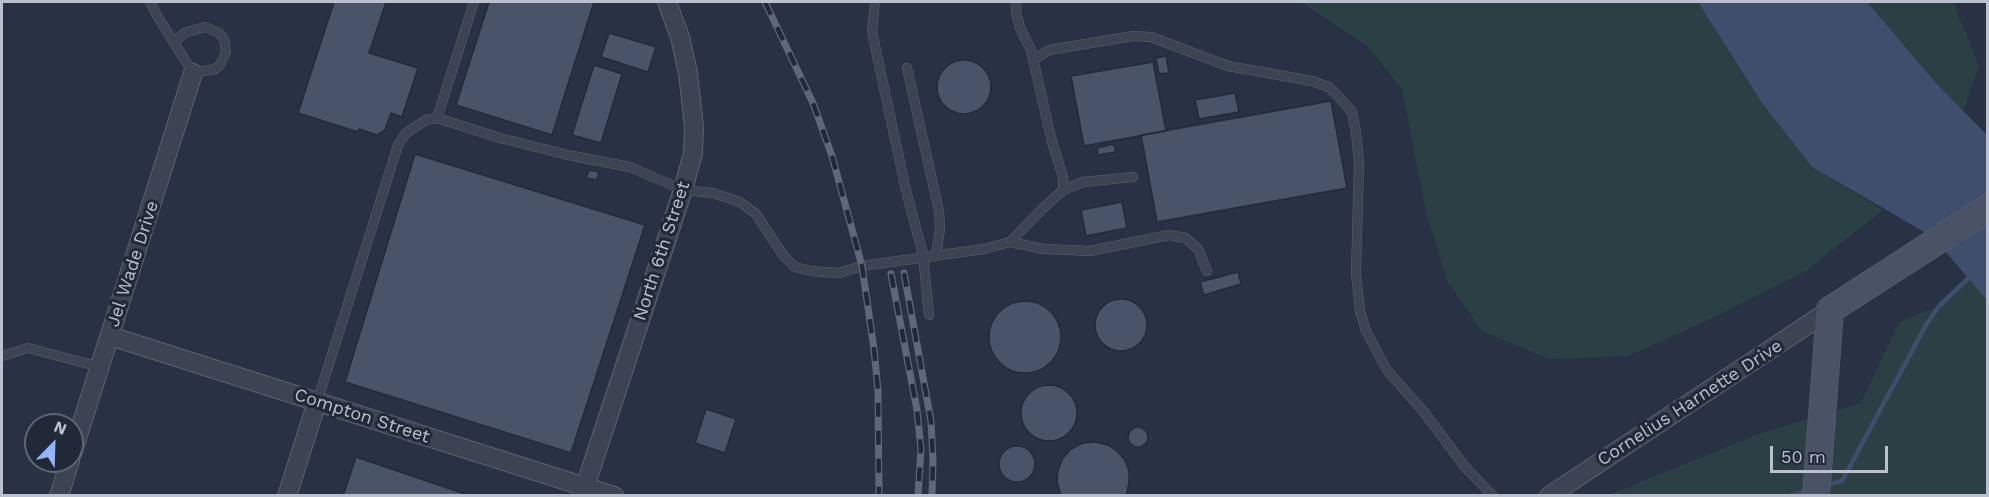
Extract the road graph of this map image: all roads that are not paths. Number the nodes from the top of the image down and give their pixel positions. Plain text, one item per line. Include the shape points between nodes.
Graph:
1 (150, 2) edge
2 (474, 2) edge
3 (667, 2) edge
4 (875, 2) edge
5 (1016, 2) edge
6 (174, 43) junction
7 (1033, 60) junction
8 (907, 68) dead end
9 (193, 73) junction
10 (437, 118) junction
11 (1133, 177) dead end
12 (683, 190) junction
13 (1063, 190) junction
14 (1979, 214) edge
15 (1010, 242) junction
16 (936, 256) junction
17 (923, 258) junction
18 (1207, 271) dead end
19 (1830, 310) junction
20 (929, 315) dead end
21 (110, 336) junction
22 (2, 356) edge
23 (100, 367) junction
24 (317, 402) junction
25 (84, 417) edge
26 (66, 473) edge
27 (584, 491) edge
28 (59, 495) edge
29 (287, 495) edge
30 (614, 495) edge
31 (1493, 495) edge
32 (1549, 495) edge
33 (1816, 495) edge

1 - 6 lane
2 - 10 lane
3 - 12 street, North 6th Street via 688,73 694,127 693,153
4 - 17 lane via 872,32
5 - 7 lane via 1020,28
6 - 9 lane
6 - 9 lane via 184,33 205,27 224,39 226,52 220,65 208,72
7 - 13 lane
7 - 31 lane via 1049,50 1133,36 1151,37 1228,66 1312,81 1329,87 1339,96 1352,112 1356,132 1356,274 1366,331 1392,377 1465,467
8 - 16 lane via 939,211
9 - 21 street, Jel Wade Drive
10 - 12 lane via 500,138 630,167
10 - 24 lane via 416,126 398,145
11 - 13 lane via 1083,182
12 - 17 lane via 713,193 740,202 756,214 795,267 839,273
12 - 27 street, North 6th Street
13 - 15 lane
14 - 19 main road
15 - 16 lane
15 - 18 lane via 1043,249 1090,251 1169,235 1186,238 1198,249
16 - 17 lane
17 - 20 lane
19 - 32 street, Cornelius Harnette Drive
19 - 33 main road
21 - 23 street, Jel Wade Drive
21 - 24 street, Compton Street
22 - 23 lane via 28,348
23 - 25 street, Jel Wade Drive
24 - 27 street, Compton Street
24 - 29 street
26 - 28 street
27 - 30 street, Compton Street

